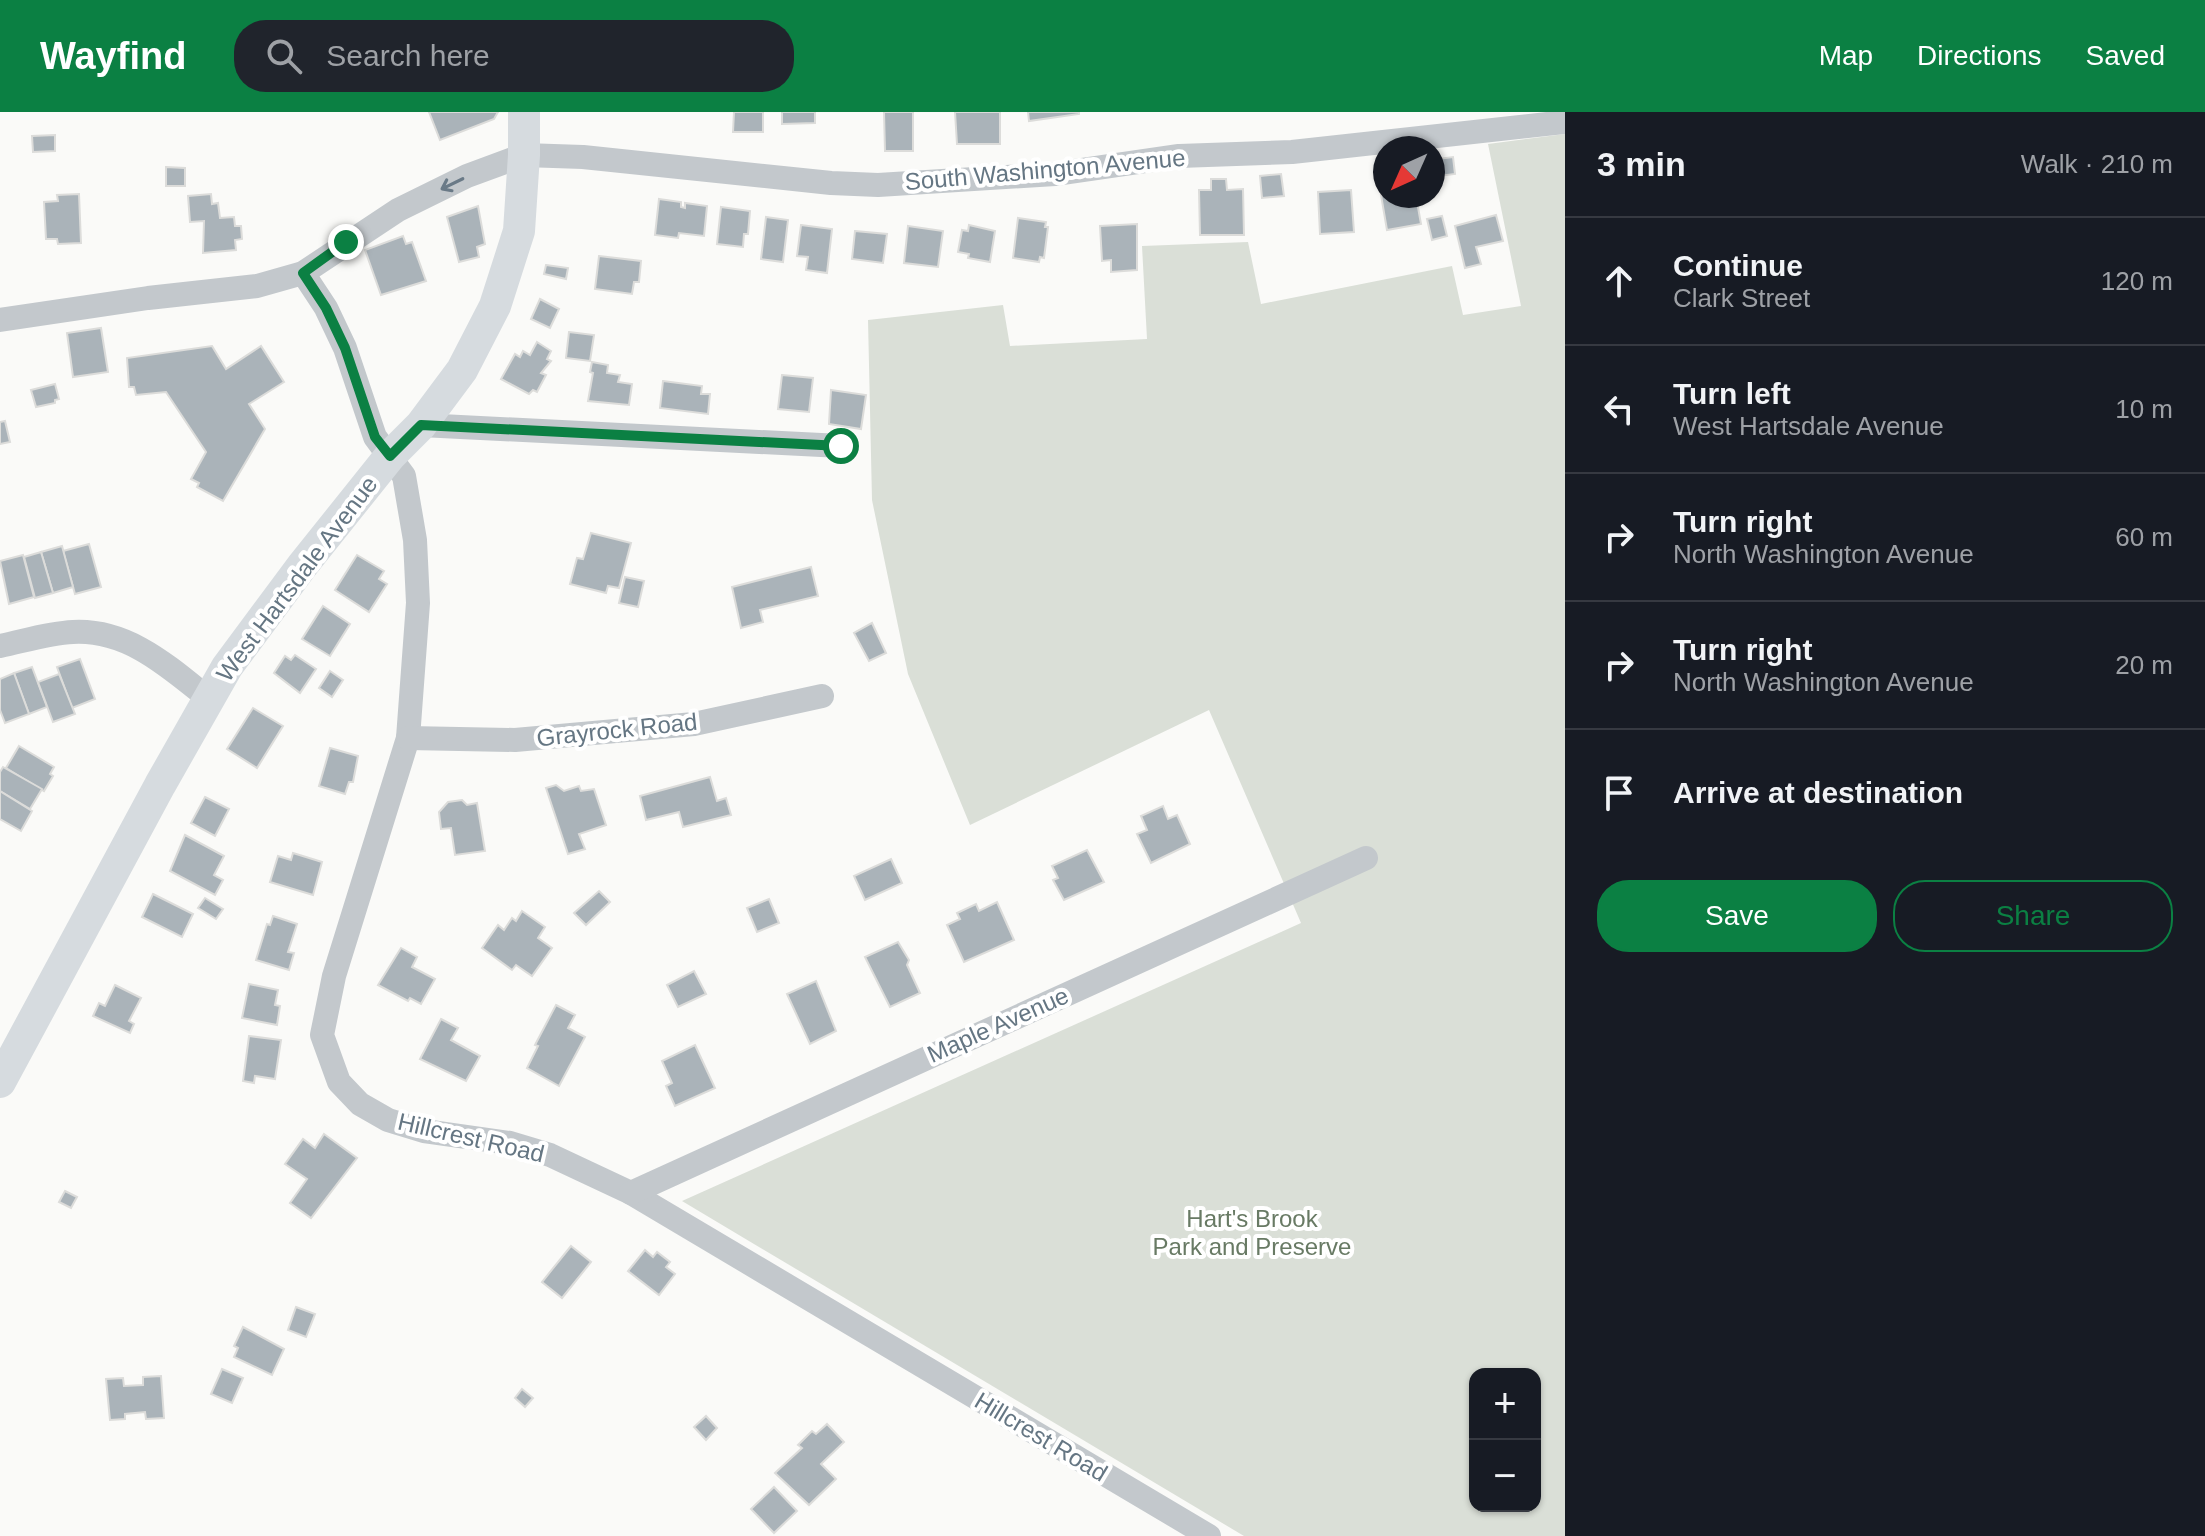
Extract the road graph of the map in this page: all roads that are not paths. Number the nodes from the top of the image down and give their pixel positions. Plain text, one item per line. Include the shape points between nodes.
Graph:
1 (524, 112) edge
2 (1565, 122) edge
3 (524, 155) junction
4 (303, 273) junction
5 (0, 320) edge
6 (421, 425) junction
7 (841, 446) dead end
8 (390, 456) junction
9 (0, 646) edge
10 (822, 696) dead end
11 (209, 699) junction
12 (408, 738) junction
13 (1366, 858) dead end
14 (0, 1082) edge
15 (631, 1193) junction
16 (1209, 1536) edge

1 - 3 main road, West Hartsdale Avenue
2 - 3 street, South Washington Avenue via 1292,152 1179,156 1055,174 878,185
3 -> 4 street via 398,210
3 - 6 main road, West Hartsdale Avenue via 519,231 495,306 462,370
4 - 5 street via 257,286
4 - 8 street, Hillcrest Road via 326,308 375,437
6 - 7 street
6 - 8 main road, West Hartsdale Avenue
8 - 11 main road, West Hartsdale Avenue via 302,566
8 - 12 street, Hillcrest Road via 404,476 415,540 418,603
9 - 11 street via 71,632 100,632 157,657
10 - 12 street, Grayrock Road via 694,724 515,740
11 - 14 main road, West Hartsdale Avenue
12 - 15 street, Hillcrest Road via 334,976 322,1035 339,1082 360,1104 388,1120 550,1155
13 - 15 street, Maple Avenue
15 - 16 street, Hillcrest Road

